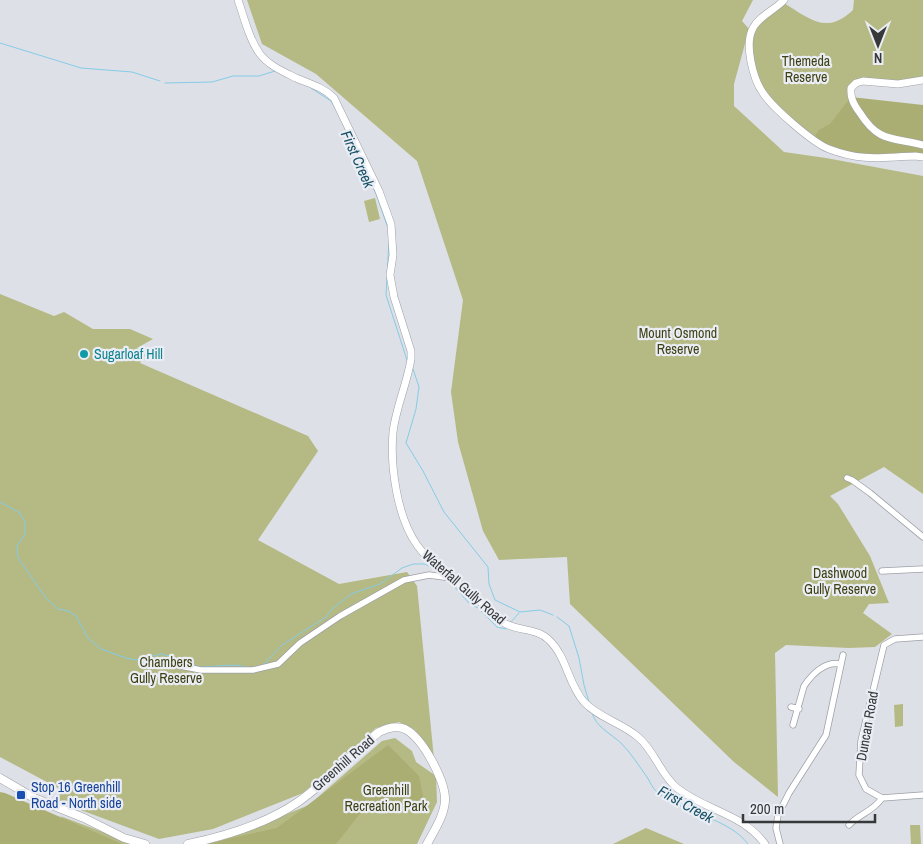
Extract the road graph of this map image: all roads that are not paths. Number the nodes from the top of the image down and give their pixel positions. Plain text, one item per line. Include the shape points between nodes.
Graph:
1 (238, 0) edge
2 (784, 0) edge
3 (923, 80) edge
4 (923, 145) edge
5 (923, 157) edge
6 (847, 478) dead end
7 (923, 537) edge
8 (923, 569) edge
9 (882, 572) dead end
10 (451, 578) junction
11 (923, 637) edge
12 (843, 655) dead end
13 (841, 664) junction
14 (153, 666) dead end
15 (791, 707) dead end
16 (799, 709) junction
17 (793, 725) dead end
18 (0, 778) edge
19 (923, 795) edge
20 (882, 798) junction
21 (848, 825) dead end
22 (145, 844) edge
23 (188, 844) edge
24 (427, 844) edge
25 (765, 844) edge
26 (780, 844) edge

1 - 10 street, Waterfall Gully Road via 261,55 294,77 322,88 334,98 380,191 393,233 390,275 394,297 411,359 393,432 396,484 410,535 428,558
2 - 5 street via 756,24 750,34 752,63 758,85 768,100 812,140 829,149 866,159
3 - 4 street via 898,84 859,82 851,88 851,94 852,102 875,132
6 - 7 street
8 - 9 street
10 - 14 street via 429,575 404,580 340,616 273,666 253,670 201,670 160,662
10 - 25 street, Waterfall Gully Road via 509,625 536,632 550,640 584,703 644,742 675,786 706,806 743,822
11 - 20 street, Duncan Road via 895,639 884,645 861,741 859,776 866,789
12 - 13 street
13 - 16 street via 832,662 808,680
13 - 26 street via 826,735 778,815 776,828
15 - 16 street
16 - 17 street
18 - 22 main road via 34,798
19 - 20 street
20 - 21 street via 878,805
23 - 24 main road, Greenhill Road via 259,822 290,806 388,727 410,732 432,761 443,785 443,812

